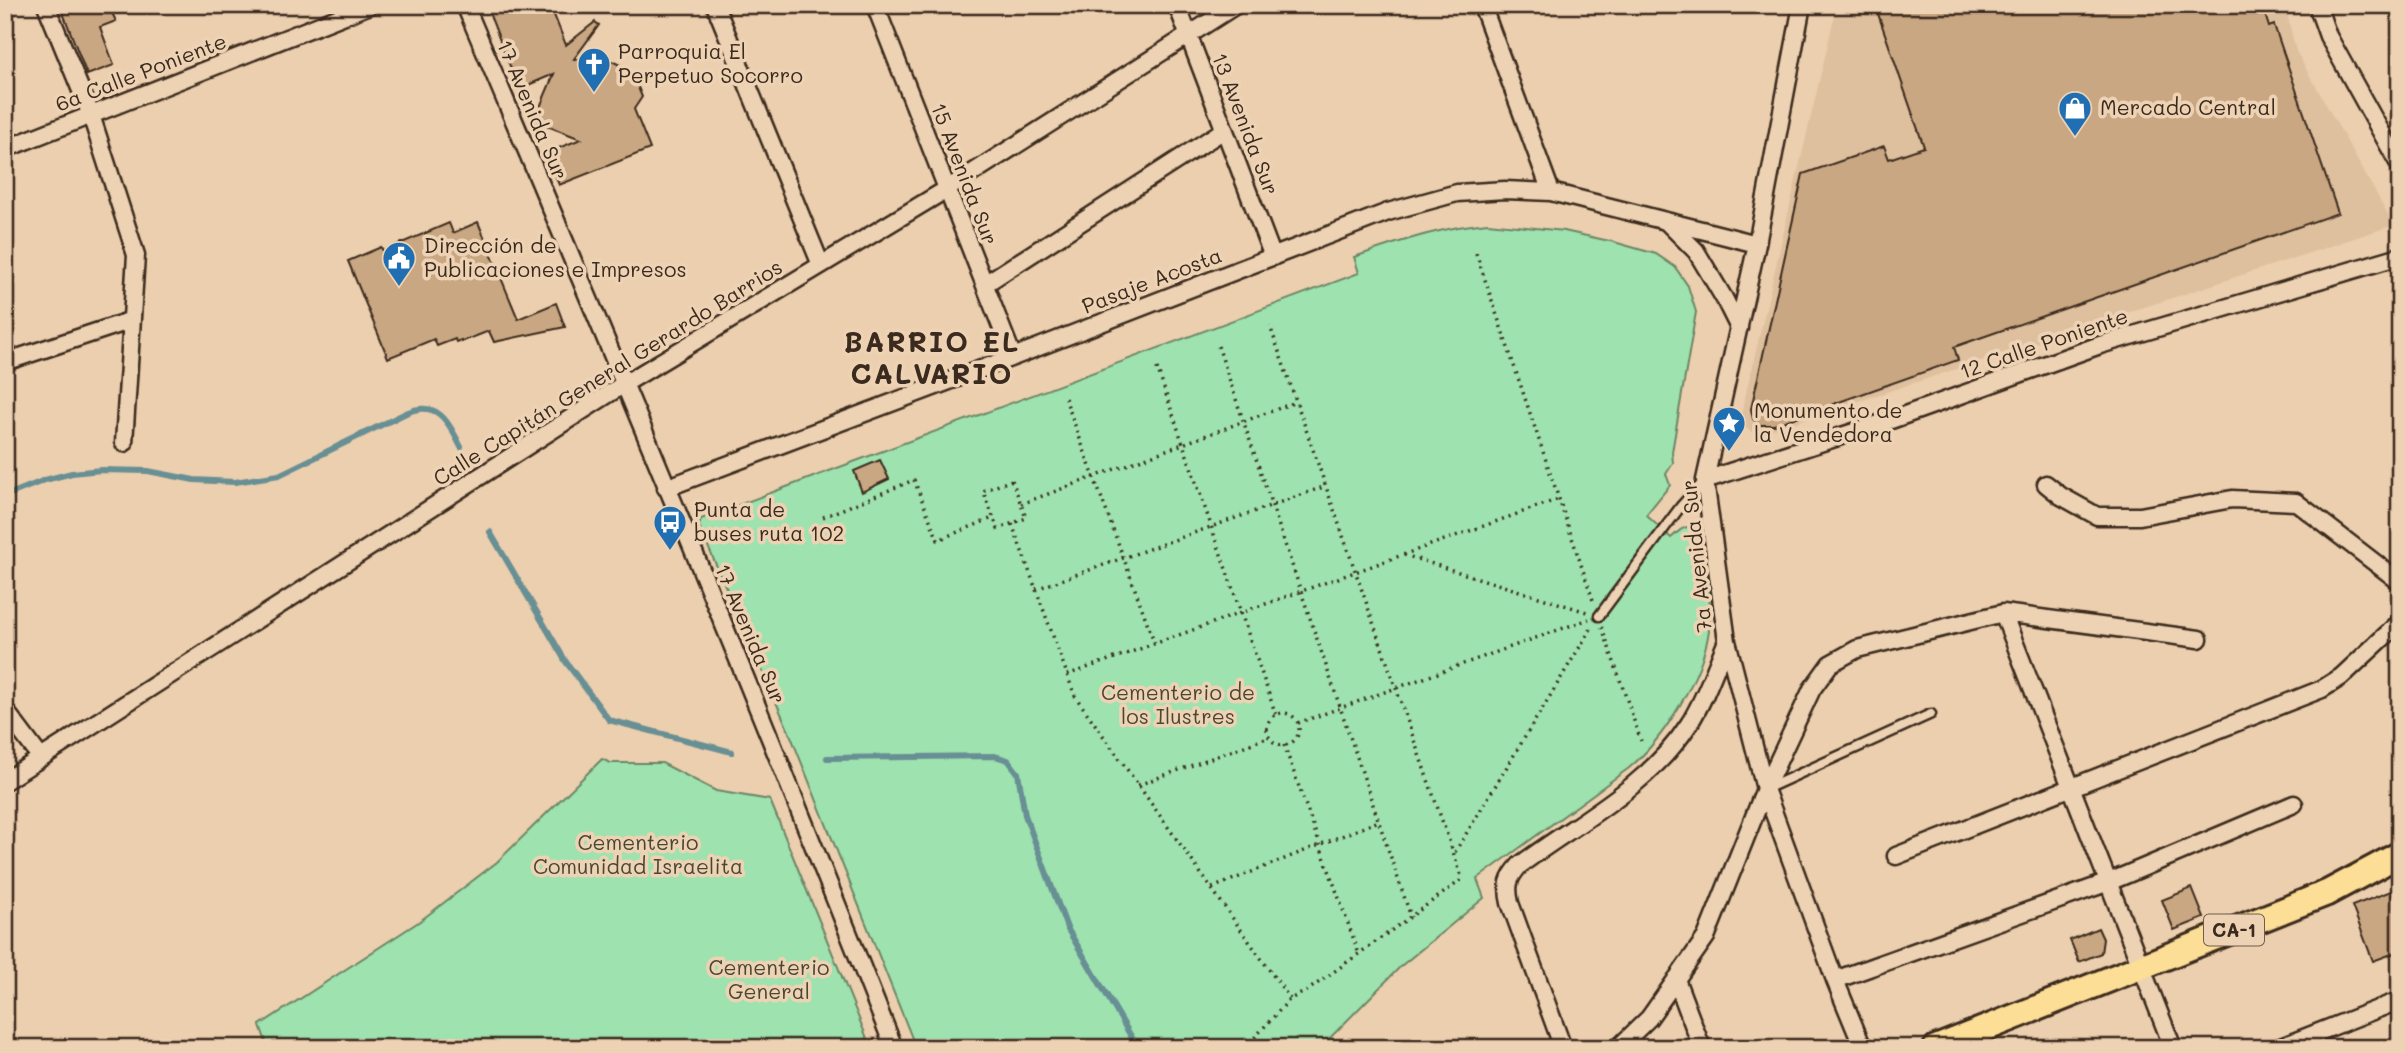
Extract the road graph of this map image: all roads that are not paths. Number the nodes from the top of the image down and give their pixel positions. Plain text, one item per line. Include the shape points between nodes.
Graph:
1 (46, 5) edge
2 (370, 5) edge
3 (465, 5) edge
4 (715, 5) edge
5 (875, 5) edge
6 (1177, 5) edge
7 (1236, 5) edge
8 (1482, 5) edge
9 (1802, 5) edge
10 (2317, 5) edge
11 (1188, 35) junction
12 (91, 115) junction
13 (1224, 130) junction
14 (5, 149) edge
15 (2400, 166) edge
16 (947, 189) junction
17 (1551, 192) junction
18 (1665, 220) junction
19 (1757, 244) junction
20 (2400, 256) edge
21 (1273, 257) junction
22 (821, 265) junction
23 (985, 284) junction
24 (132, 320) junction
25 (1739, 328) junction
26 (1013, 357) junction
27 (5, 362) edge
28 (624, 384) junction
29 (124, 443) dead end
30 (1705, 480) junction
31 (2046, 484) dead end
32 (666, 488) junction
33 (2400, 582) edge
34 (2003, 613) junction
35 (1599, 616) road end
36 (2400, 622) edge
37 (2199, 639) dead end
38 (1727, 642) junction
39 (5, 710) edge
40 (1931, 714) dead end
41 (41, 758) junction
42 (5, 781) edge
43 (1765, 789) junction
44 (2072, 789) junction
45 (2294, 804) dead end
46 (2400, 854) edge
47 (1896, 856) dead end
48 (2109, 882) junction
49 (2141, 967) junction
50 (1676, 979) junction
51 (1835, 981) junction
52 (2393, 1003) dead end
53 (1975, 1041) edge
54 (894, 1048) edge
55 (1563, 1048) edge
56 (1618, 1048) edge
57 (1702, 1048) edge
58 (1863, 1048) edge
59 (1936, 1048) edge
60 (2173, 1048) edge
61 (2278, 1048) edge

1 - 12 street
2 - 12 street, 6a Calle Poniente
3 - 28 street, 17 Avenida Sur
4 - 22 street
5 - 16 street, 15 Avenida Sur
6 - 11 street, 13 Avenida Sur
7 - 11 street, Calle Capitán General Gerardo Barrios
8 - 17 street
9 - 19 street, 7a Avenida Sur
10 - 15 street via 2328,36
11 - 13 street, 13 Avenida Sur
11 - 16 street, Calle Capitán General Gerardo Barrios
12 - 14 street, 6a Calle Poniente
12 - 24 street via 136,255
13 - 21 street, 13 Avenida Sur
13 - 23 street
16 - 22 street, Calle Capitán General Gerardo Barrios
16 - 23 street, 15 Avenida Sur
17 - 18 street, Pasaje Acosta
17 - 21 street, Pasaje Acosta via 1481,190 1437,197
18 - 19 street, Pasaje Acosta
18 - 25 street via 1696,251
19 - 25 street, 7a Avenida Sur
20 - 30 street, 12 Calle Poniente via 2100,345
21 - 26 street, Pasaje Acosta
22 - 28 street, Calle Capitán General Gerardo Barrios
23 - 26 street, 15 Avenida Sur
24 - 27 street
24 - 29 street
25 - 30 street, 7a Avenida Sur
26 - 32 street, Pasaje Acosta
28 - 32 street, 17 Avenida Sur
28 - 41 street, Calle Capitán General Gerardo Barrios
30 - 35 lane
30 - 38 street, 7a Avenida Sur
31 - 33 street via 2096,516 2140,516 2232,499 2297,502
32 - 54 street, 17 Avenida Sur
34 - 37 street
34 - 43 street via 1857,649 1830,664 1812,689
34 - 44 street
36 - 44 street via 2322,689
38 - 43 street, 7a Avenida Sur
38 - 55 street via 1698,707 1666,753 1509,879 1510,903
39 - 41 street
40 - 43 lane
41 - 42 street, Calle Capitán General Gerardo Barrios
43 - 50 street via 1706,937
43 - 51 street, 7a Avenida Sur
44 - 47 street
44 - 48 street
45 - 48 street
46 - 49 highway, CA-1 via 2327,893
48 - 49 street
48 - 51 street
49 - 53 highway, CA-1
49 - 60 street
50 - 56 street via 1649,1018
50 - 57 street
51 - 58 street, 7a Avenida Sur
52 - 61 street
53 - 59 highway, CA-1

